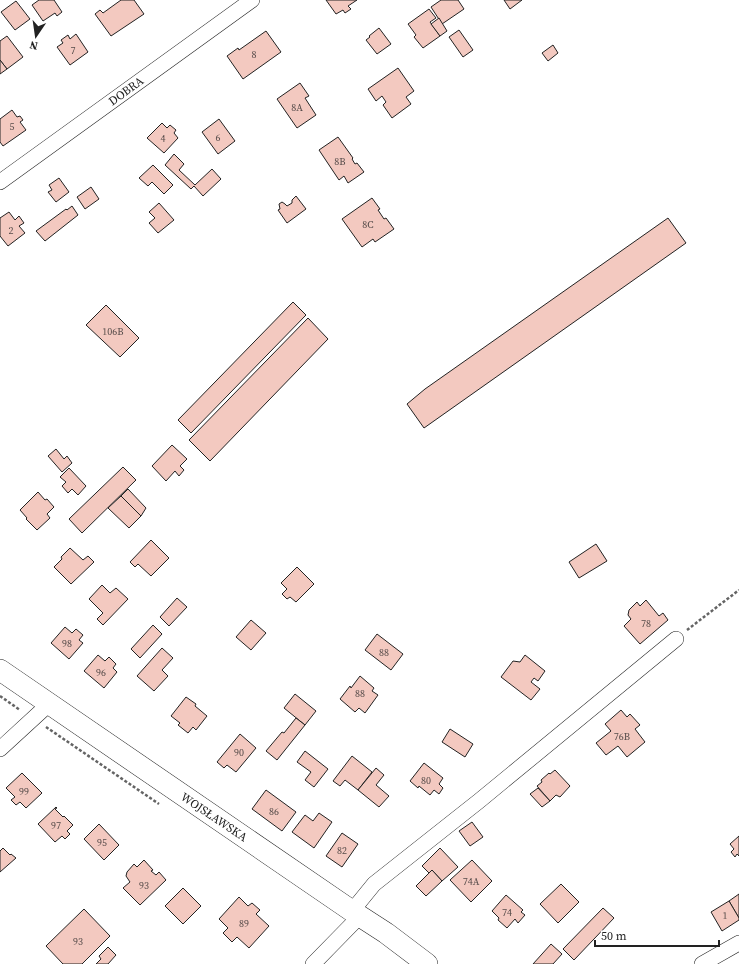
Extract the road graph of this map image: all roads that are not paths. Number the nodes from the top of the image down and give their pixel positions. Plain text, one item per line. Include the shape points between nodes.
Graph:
1 (252, 0) edge
2 (0, 182) edge
3 (676, 639) road end
4 (0, 670) edge
5 (49, 704) junction
6 (0, 749) edge
7 (356, 913) junction
8 (739, 943) edge
9 (312, 964) edge
10 (427, 964) edge
11 (702, 964) edge

1 - 2 street, DOBRA
3 - 7 street via 374,884
4 - 5 street, WOJSŁAWSKA
5 - 6 street
5 - 7 street, WOJSŁAWSKA
7 - 9 street
7 - 10 street, WOJSŁAWSKA
8 - 11 street

